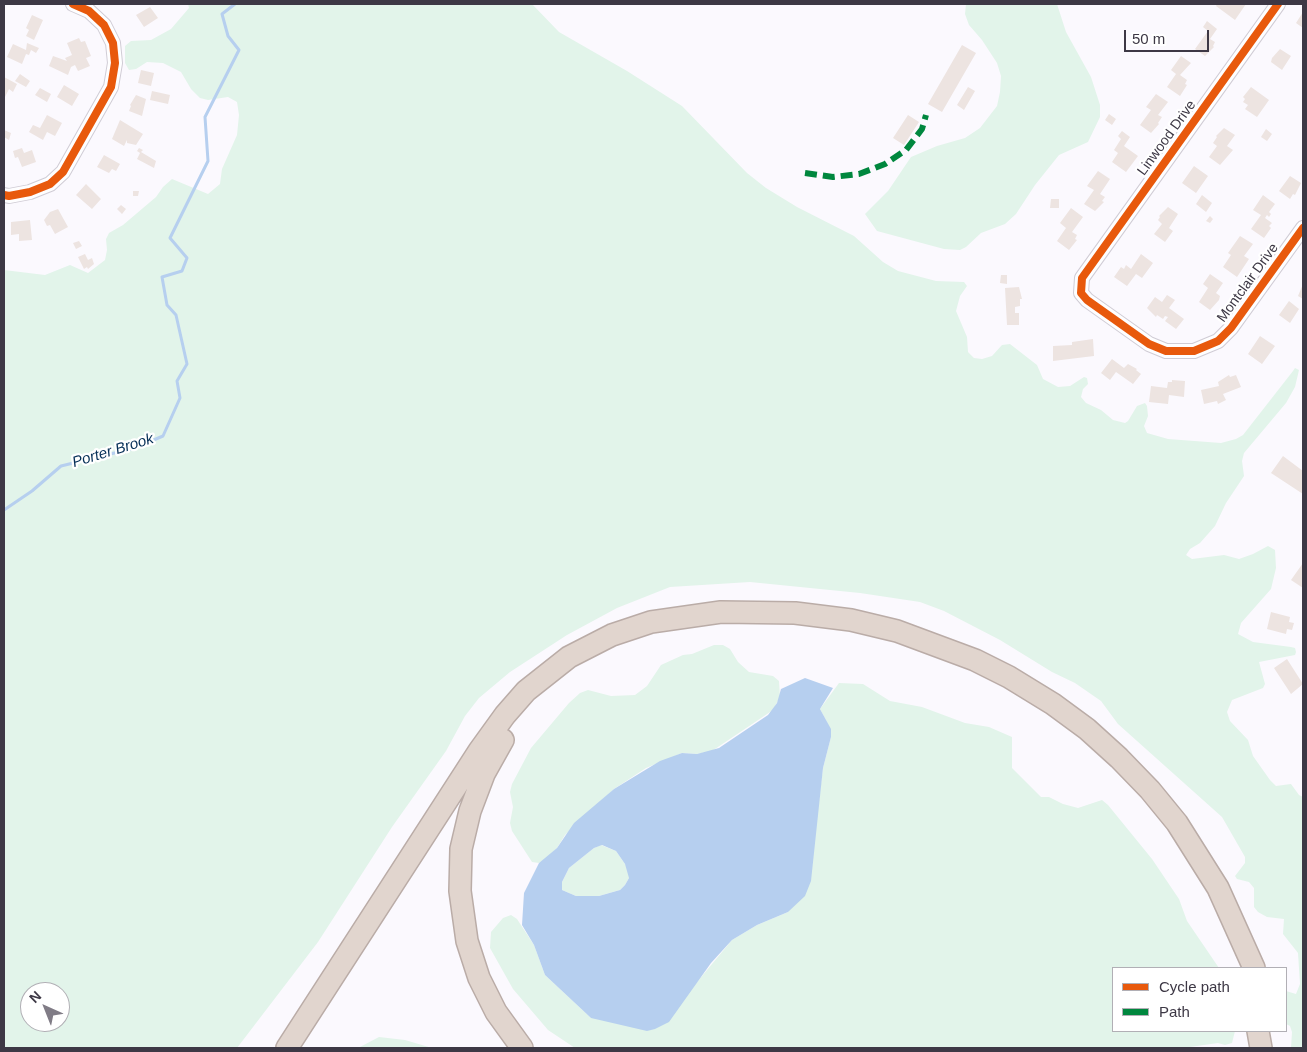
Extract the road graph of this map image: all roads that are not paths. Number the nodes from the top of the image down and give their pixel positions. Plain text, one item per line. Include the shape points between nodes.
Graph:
1 (73, 4) edge
2 (1278, 4) edge
3 (4, 195) edge
4 (1303, 228) edge
5 (1080, 288) joint
6 (1240, 967) edge
7 (1254, 967) edge
8 (1258, 1032) edge
9 (1271, 1032) edge
10 (286, 1048) edge
11 (522, 1048) edge
12 (1261, 1048) edge
13 (1274, 1048) edge

1 - 3 street via 89,11 104,25 114,44 111,87 63,172 50,184 30,192
2 - 5 street, Linwood Drive via 1082,278
4 - 5 street, Montclair Drive via 1232,328 1218,341 1194,351 1176,352 1150,344 1087,300
6 - 11 highway via 1201,885 1157,820 1090,750 1026,702 950,664 870,638 788,626 701,628 654,635 624,644 569,673 522,716 498,746 484,774 470,811 462,849 462,916 481,984 499,1017
7 - 10 highway via 1218,888 1172,817 1119,758 1053,704 975,660 896,631 852,620 802,614 721,612 651,622 612,635 569,657 526,691 479,751
8 - 12 highway
9 - 13 highway

